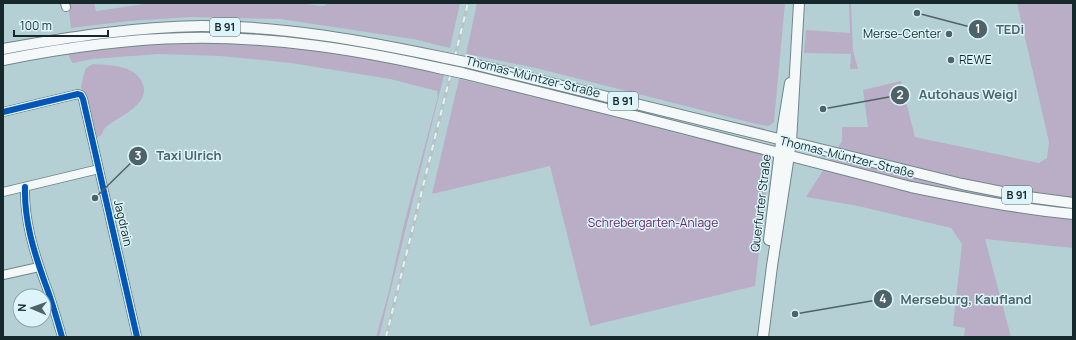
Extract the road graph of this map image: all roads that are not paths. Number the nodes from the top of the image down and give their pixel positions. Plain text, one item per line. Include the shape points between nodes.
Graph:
1 (799, 3) edge
2 (3, 49) edge
3 (796, 49) junction
4 (3, 60) edge
5 (3, 112) edge
6 (781, 140) junction
7 (792, 142) junction
8 (785, 154) junction
9 (99, 169) junction
10 (25, 187) junction
11 (3, 192) edge
12 (1073, 203) edge
13 (1073, 214) edge
14 (38, 267) junction
15 (3, 275) edge
16 (62, 337) edge
17 (137, 337) edge
18 (758, 337) edge
19 (763, 337) edge

1 - 3 main road, Querfurter Straße
2 - 6 main road, Thomas-Müntzer-Straße / B 91, bridge via 89,34 168,27 222,27 294,32 378,44 465,62
3 - 6 main road, Querfurter Straße
3 - 7 main road, Querfurter Straße
4 - 8 main road, Thomas-Müntzer-Straße / B 91, bridge via 109,43 159,39 214,38 292,42 393,58 462,73
5 - 9 street, Jagdrain via 81,95
6 - 7 main road, Thomas-Müntzer-Straße / B 91
6 - 8 main road, Querfurter Straße
7 - 8 main road, Querfurter Straße
7 - 12 main road, Thomas-Müntzer-Straße / B 91 via 994,191
8 - 13 main road, Thomas-Müntzer-Straße / B 91 via 953,196
8 - 18 main road, Querfurter Straße
8 - 19 main road, Querfurter Straße
9 - 10 street
9 - 17 street, Jagdrain
10 - 11 street
10 - 14 street via 26,221
14 - 15 street
14 - 16 street

